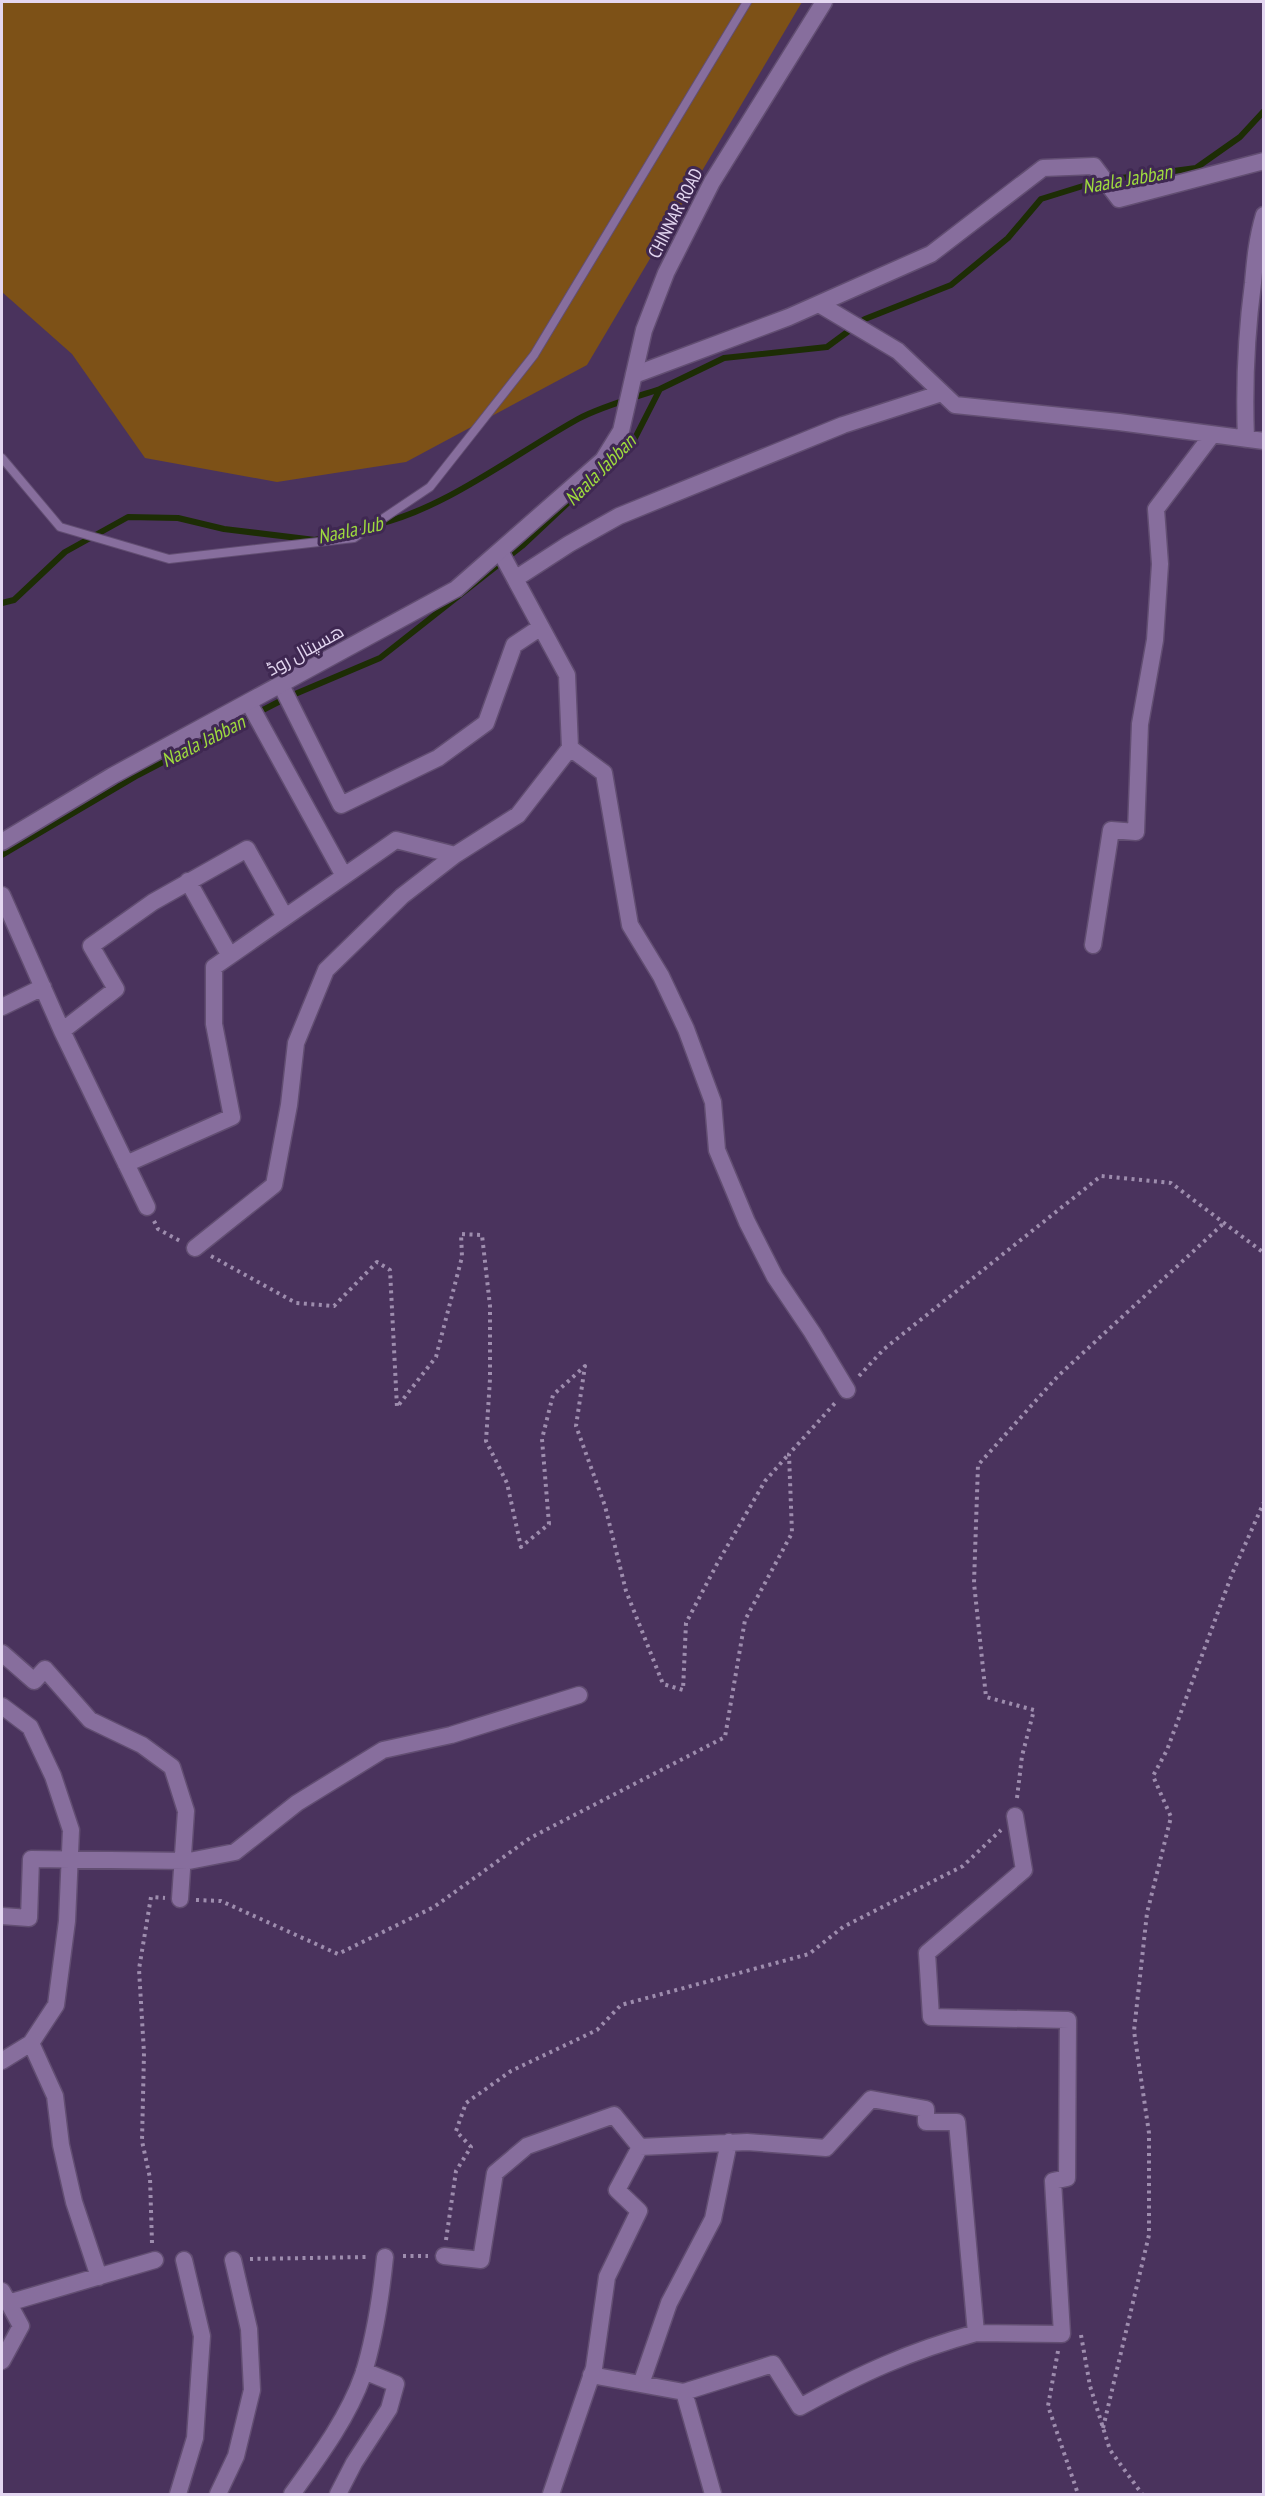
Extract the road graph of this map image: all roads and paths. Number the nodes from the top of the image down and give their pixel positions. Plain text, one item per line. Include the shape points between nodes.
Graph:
1 (747, 2) edge
2 (824, 2) edge
3 (1263, 161) edge
4 (1263, 215) edge
5 (819, 304) junction
6 (634, 375) junction
7 (942, 393) junction
8 (1212, 435) junction
9 (1246, 439) junction
10 (1263, 441) edge
11 (2, 458) edge
12 (603, 460) joint
13 (500, 551) junction
14 (516, 579) junction
15 (541, 627) junction
16 (282, 687) junction
17 (250, 704) junction
18 (570, 748) junction
19 (2, 842) edge
20 (455, 855) junction
21 (344, 876) junction
22 (188, 881) junction
23 (2, 895) edge
24 (285, 917) junction
25 (1093, 945) dead end
26 (230, 956) junction
27 (43, 987) junction
28 (2, 1007) edge
29 (62, 1031) junction
30 (126, 1164) junction
31 (147, 1207) joint
32 (1224, 1223) junction
33 (195, 1248) junction
34 (1263, 1253) edge
35 (847, 1390) junction
36 (789, 1454) junction
37 (1263, 1502) edge
38 (2, 1653) edge
39 (579, 1695) dead end
40 (2, 1706) edge
41 (1015, 1816) junction
42 (70, 1861) junction
43 (182, 1861) junction
44 (180, 1899) junction
45 (2, 1916) edge
46 (31, 2043) junction
47 (2, 2061) edge
48 (729, 2142) junction
49 (640, 2147) junction
50 (444, 2256) junction
51 (385, 2257) junction
52 (154, 2260) joint
53 (184, 2260) dead end
54 (233, 2260) joint
55 (99, 2277) junction
56 (5, 2297) edge
57 (976, 2332) junction
58 (1062, 2334) junction
59 (2, 2361) edge
60 (364, 2371) junction
61 (591, 2375) junction
62 (641, 2384) junction
63 (684, 2392) junction
64 (1103, 2428) junction
65 (178, 2494) edge
66 (218, 2494) edge
67 (292, 2494) edge
68 (338, 2494) edge
69 (551, 2494) edge
70 (713, 2494) edge
71 (1078, 2494) edge
72 (1142, 2494) edge

1 - 11 lane via 534,355 430,487 354,538 169,559 60,527
2 - 6 street, CHINNAR ROAD via 712,182 666,273 644,330
3 - 5 street via 1119,199 1094,166 1043,168 932,254
4 - 9 street via 1248,322
5 - 6 street
5 - 7 street via 898,351
6 - 12 street, CHINNAR ROAD via 621,431
7 - 8 street via 955,405
7 - 14 street via 843,424 619,516
8 - 9 street
8 - 25 street via 1156,509 1160,564 1155,640 1140,724 1136,832 1110,830
9 - 10 street
12 - 13 street, ھسپتال روڈ
13 - 14 street
13 - 16 street, ھسپتال روڈ via 456,589
14 - 15 street
15 - 16 street via 513,645 486,723 438,758 341,806
15 - 18 street via 567,675
16 - 17 street, ھسپتال روڈ
17 - 19 street, ھسپتال روڈ via 112,776
17 - 21 street
18 - 20 street via 518,815
18 - 35 street via 604,773 630,925 661,976 686,1029 713,1102 717,1150 747,1222 775,1277
20 - 21 street via 396,840
20 - 33 street via 402,896 326,970 296,1042 274,1185
21 - 24 street
22 - 24 street via 247,849
22 - 26 street
22 - 29 street via 91,946 116,989
23 - 27 street
24 - 26 street
26 - 30 street via 214,967 214,1024 232,1117
27 - 28 street
27 - 29 street
29 - 30 street
30 - 31 street
31 - 33 path via 158,1229
32 - 34 path
32 - 35 path via 1171,1183 1101,1176 884,1349
32 - 41 path via 1058,1376 978,1465 974,1583 986,1696 1034,1710 1022,1756
33 - 36 path via 296,1303 334,1306 377,1262 390,1270 397,1407 436,1357 462,1257 461,1234 482,1235 490,1306 486,1441 507,1483 521,1547 549,1524 542,1439 553,1395 585,1366 576,1426 605,1506 626,1591 663,1684 683,1690 686,1623 765,1481
35 - 36 path
36 - 44 path via 792,1533 745,1620 725,1737 530,1838 434,1907 338,1954 221,1901
37 - 64 path via 1167,1750 1153,1776 1171,1817 1148,1913 1134,2031 1149,2133 1149,2235
38 - 43 street via 34,1681 45,1669 90,1720 142,1745 172,1767 186,1810
39 - 43 street via 451,1735 383,1750 297,1803 236,1852
40 - 42 street via 30,1727 53,1776 71,1830
41 - 50 path via 963,1866 843,1927 809,1954 621,2005 597,2030 511,2071 466,2103 456,2131 471,2147 456,2171
41 - 58 street via 1024,1870 927,1953 931,2017 1068,2020 1067,2178 1053,2181
42 - 43 street
42 - 45 street via 31,1859 29,1918
42 - 46 street via 56,2005
43 - 44 street
44 - 52 path via 151,1897 139,1969 144,2053 142,2141 150,2178
46 - 47 street
46 - 55 street via 55,2096 74,2202
48 - 49 street
48 - 57 street via 826,2148 871,2099 926,2109 926,2122 957,2122
48 - 62 street via 713,2219 669,2303
49 - 50 street via 614,2115 527,2146 495,2173 481,2260
49 - 61 street via 617,2190 639,2211 607,2277
50 - 51 path
51 - 54 path
51 - 60 street via 381,2296
52 - 55 street
53 - 65 street via 202,2336 195,2438
54 - 66 street via 249,2329 252,2390 236,2456
55 - 56 street
56 - 59 street via 21,2326
57 - 58 street
57 - 63 street via 925,2347 859,2375 800,2407 773,2364
58 - 64 path via 1080,2331
58 - 71 path via 1048,2406
60 - 67 street via 332,2437
60 - 68 street via 396,2384 389,2409
61 - 62 street
61 - 69 street
62 - 63 street
63 - 70 street
64 - 72 path via 1110,2450

